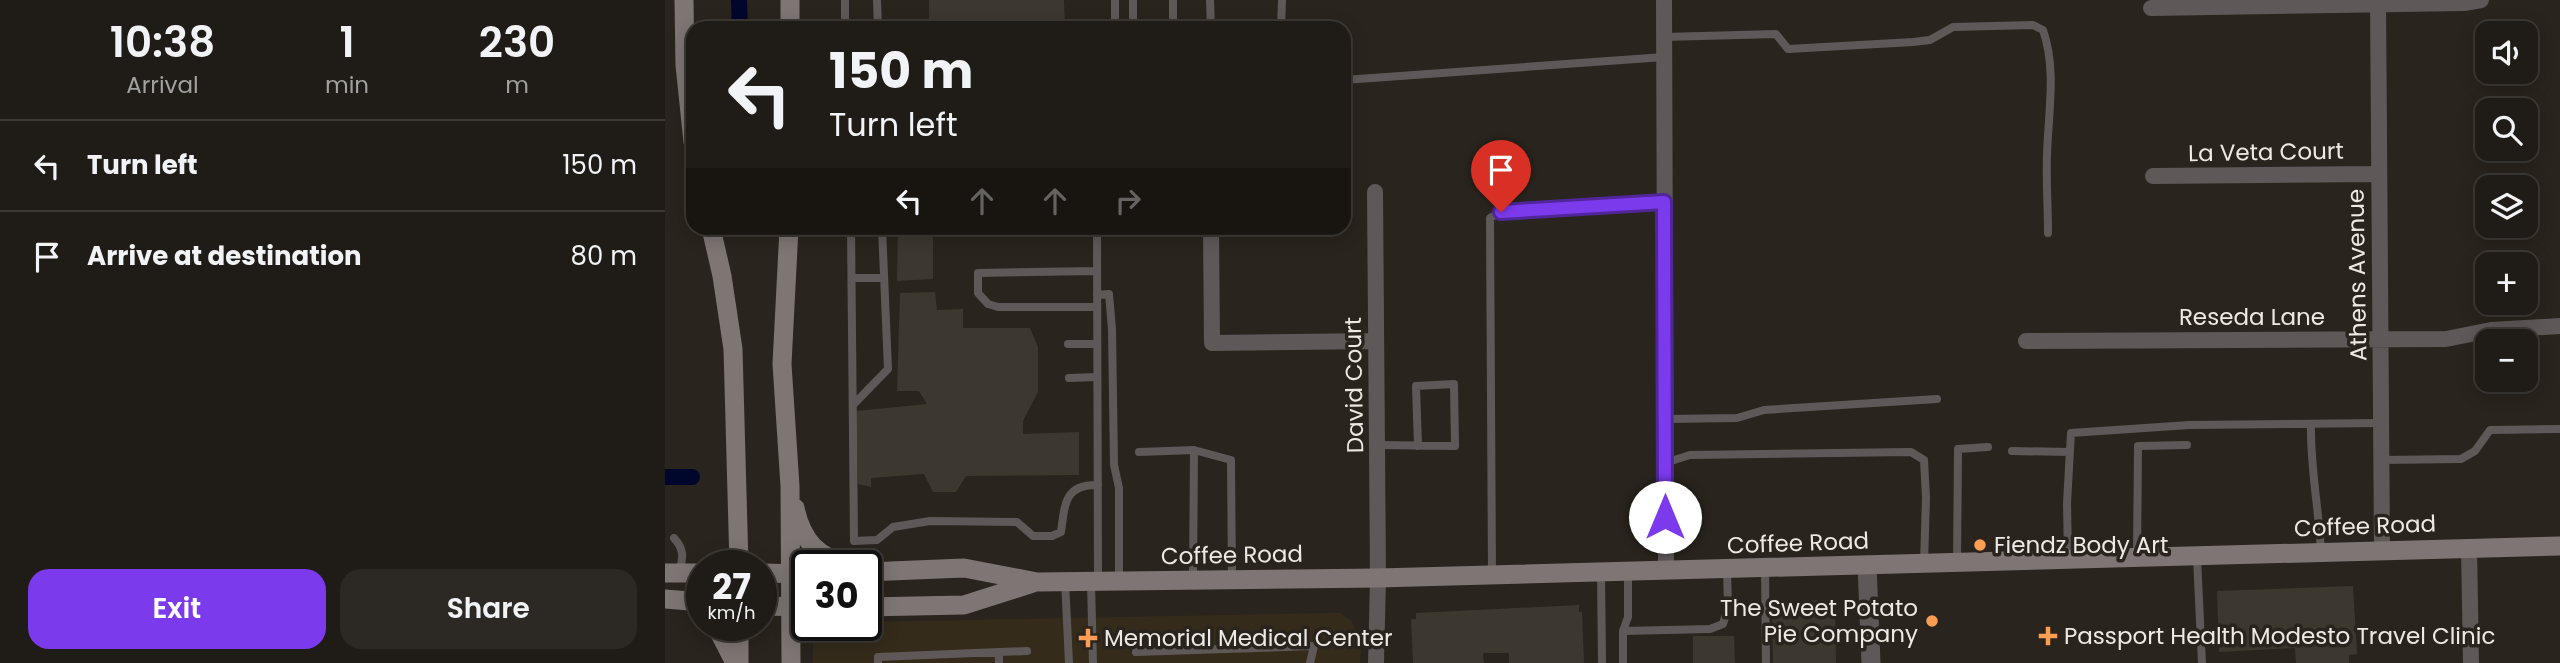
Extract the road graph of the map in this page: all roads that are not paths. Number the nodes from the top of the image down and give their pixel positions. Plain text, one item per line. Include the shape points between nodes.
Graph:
1 (684, 0) edge
2 (790, 0) edge
3 (845, 0) edge
4 (877, 0) edge
5 (1115, 0) edge
6 (1133, 0) edge
7 (1173, 0) edge
8 (1210, 0) edge
9 (1282, 0) edge
10 (1664, 0) edge
11 (2481, 0) edge
12 (2378, 2) edge
13 (2151, 8) dead end
14 (790, 21) edge
15 (845, 21) edge
16 (878, 21) edge
17 (1115, 21) edge
18 (1133, 21) edge
19 (1173, 21) edge
20 (1211, 21) edge
21 (1281, 21) edge
22 (1664, 37) junction
23 (1664, 57) junction
24 (686, 75) edge
25 (1351, 79) edge
26 (2379, 174) junction
27 (2153, 176) dead end
28 (1375, 192) dead end
29 (1664, 202) junction
30 (2048, 233) dead end
31 (713, 235) edge
32 (789, 235) edge
33 (851, 235) edge
34 (882, 235) edge
35 (1097, 235) edge
36 (1211, 235) edge
37 (1097, 271) junction
38 (852, 278) junction
39 (882, 278) junction
40 (1097, 295) junction
41 (1097, 307) junction
42 (2560, 326) edge
43 (2381, 340) junction
44 (1376, 341) junction
45 (2026, 341) dead end
46 (1068, 344) dead end
47 (1097, 344) junction
48 (1069, 377) dead end
49 (1097, 377) junction
50 (1937, 399) dead end
51 (853, 405) junction
52 (1665, 419) junction
53 (2381, 423) junction
54 (2311, 424) junction
55 (2560, 429) edge
56 (1377, 445) junction
57 (2187, 445) dead end
58 (1418, 446) junction
59 (1988, 447) dead end
60 (1194, 450) junction
61 (1139, 452) dead end
62 (2011, 452) dead end
63 (2070, 452) junction
64 (2381, 460) junction
65 (1665, 463) junction
66 (790, 485) junction
67 (1098, 485) junction
68 (674, 538) dead end
69 (2560, 546) edge
70 (2469, 547) junction
71 (739, 550) edge
72 (797, 550) edge
73 (816, 550) edge
74 (2382, 550) junction
75 (2321, 552) junction
76 (2197, 555) junction
77 (2137, 557) junction
78 (2068, 559) junction
79 (1957, 563) junction
80 (1924, 564) junction
81 (1867, 565) junction
82 (1765, 568) junction
83 (1727, 569) junction
84 (882, 571) edge
85 (1665, 571) junction
86 (1601, 572) junction
87 (1628, 572) junction
88 (672, 573) edge
89 (1492, 575) junction
90 (1378, 578) junction
91 (1193, 580) junction
92 (1232, 580) junction
93 (1065, 581) junction
94 (1095, 581) junction
95 (1119, 581) junction
96 (1037, 582) junction
97 (668, 599) edge
98 (686, 601) edge
99 (882, 607) edge
100 (686, 609) edge
101 (1623, 631) junction
102 (724, 641) edge
103 (738, 641) edge
104 (794, 641) edge
105 (1027, 651) dead end
106 (999, 652) junction
107 (1136, 652) dead end
108 (737, 663) edge
109 (791, 663) edge
110 (878, 663) edge
111 (999, 663) edge
112 (1069, 663) edge
113 (1093, 663) edge
114 (1310, 663) edge
115 (1375, 663) edge
116 (1602, 663) edge
117 (1623, 663) edge
118 (1766, 663) edge
119 (1871, 663) edge
120 (2202, 663) edge
121 (2471, 663) edge

1 - 24 main road
2 - 14 main road
3 - 15 lane
4 - 16 lane
5 - 17 lane
6 - 18 lane
7 - 19 lane
8 - 20 lane
9 - 21 lane
10 - 22 street
11 - 12 street
12 - 13 street
12 - 26 street, Athens Avenue
22 - 23 street
22 - 30 lane via 1776,34 1788,49 1930,40 1953,27 2033,25 2043,30 2049,47 2050,81
23 - 25 lane
23 - 29 street
26 - 27 street, La Veta Court
26 - 43 street, Athens Avenue
28 - 44 street, David Court
29 - 52 street
29 - 89 lane via 1501,212 1490,218
31 - 71 main road via 733,349
32 - 66 main road via 782,364
33 - 38 lane
34 - 39 lane
35 - 37 lane
36 - 44 street via 1212,343
37 - 40 lane
37 - 41 lane via 978,273 978,293 998,307
38 - 39 lane
38 - 51 lane
39 - 51 lane via 888,369
40 - 41 lane
40 - 95 lane via 1109,294 1112,329
41 - 47 lane
42 - 43 street, Reseda Lane via 2491,330 2447,339
43 - 45 street, Reseda Lane
43 - 53 street, Athens Avenue
44 - 56 street, David Court
46 - 47 lane
47 - 49 lane
48 - 49 lane
49 - 67 lane
50 - 52 lane via 1764,410 1737,418
51 - 67 lane via 854,541 877,540 893,527 930,521 1017,522 1033,536 1052,536 1061,532 1073,489 1082,484
52 - 65 street
53 - 54 lane
53 - 64 street, Athens Avenue
54 - 63 lane via 2189,425 2071,433
54 - 75 lane
55 - 64 lane via 2490,430 2475,451 2462,459
56 - 58 lane
56 - 90 street, David Court
57 - 77 lane via 2138,446
58 - 58 lane via 1416,386 1454,384 1455,446
59 - 79 lane via 1958,449
60 - 61 lane
60 - 91 lane
60 - 92 lane via 1231,460
62 - 63 lane
63 - 78 lane
64 - 74 street, Athens Avenue
65 - 80 lane via 1690,455 1910,452 1924,460
65 - 85 street
66 - 72 main road
66 - 73 main road via 799,525
67 - 94 lane
68 - 88 lane via 684,557
69 - 70 main road, Coffee Road
70 - 74 main road, Coffee Road
70 - 121 street
74 - 75 main road, Coffee Road
75 - 76 main road, Coffee Road
76 - 77 main road, Coffee Road
76 - 120 lane
77 - 78 main road, Coffee Road
78 - 79 main road, Coffee Road
79 - 80 main road, Coffee Road
80 - 81 main road, Coffee Road
81 - 82 main road, Coffee Road
81 - 119 street
82 - 83 main road, Coffee Road
82 - 118 lane
83 - 85 main road, Coffee Road
83 - 101 lane via 1728,607 1723,624 1710,629
84 - 96 main road, Coffee Road via 964,568
85 - 87 main road, Coffee Road
86 - 87 main road, Coffee Road
86 - 89 main road, Coffee Road
86 - 116 lane
87 - 101 lane via 1628,617
89 - 90 main road, Coffee Road
90 - 92 main road, Coffee Road
90 - 115 street, David Court
91 - 92 main road, Coffee Road
91 - 95 main road, Coffee Road
93 - 94 main road, Coffee Road
93 - 96 main road, Coffee Road
93 - 112 lane
94 - 95 main road, Coffee Road
94 - 113 lane
96 - 99 main road, Coffee Road via 964,605
97 - 98 main road
97 - 100 main road
101 - 117 lane
102 - 108 main road
103 - 108 main road
104 - 109 main road
105 - 106 lane
106 - 110 lane via 877,657
106 - 111 lane
107 - 114 lane via 1314,646

